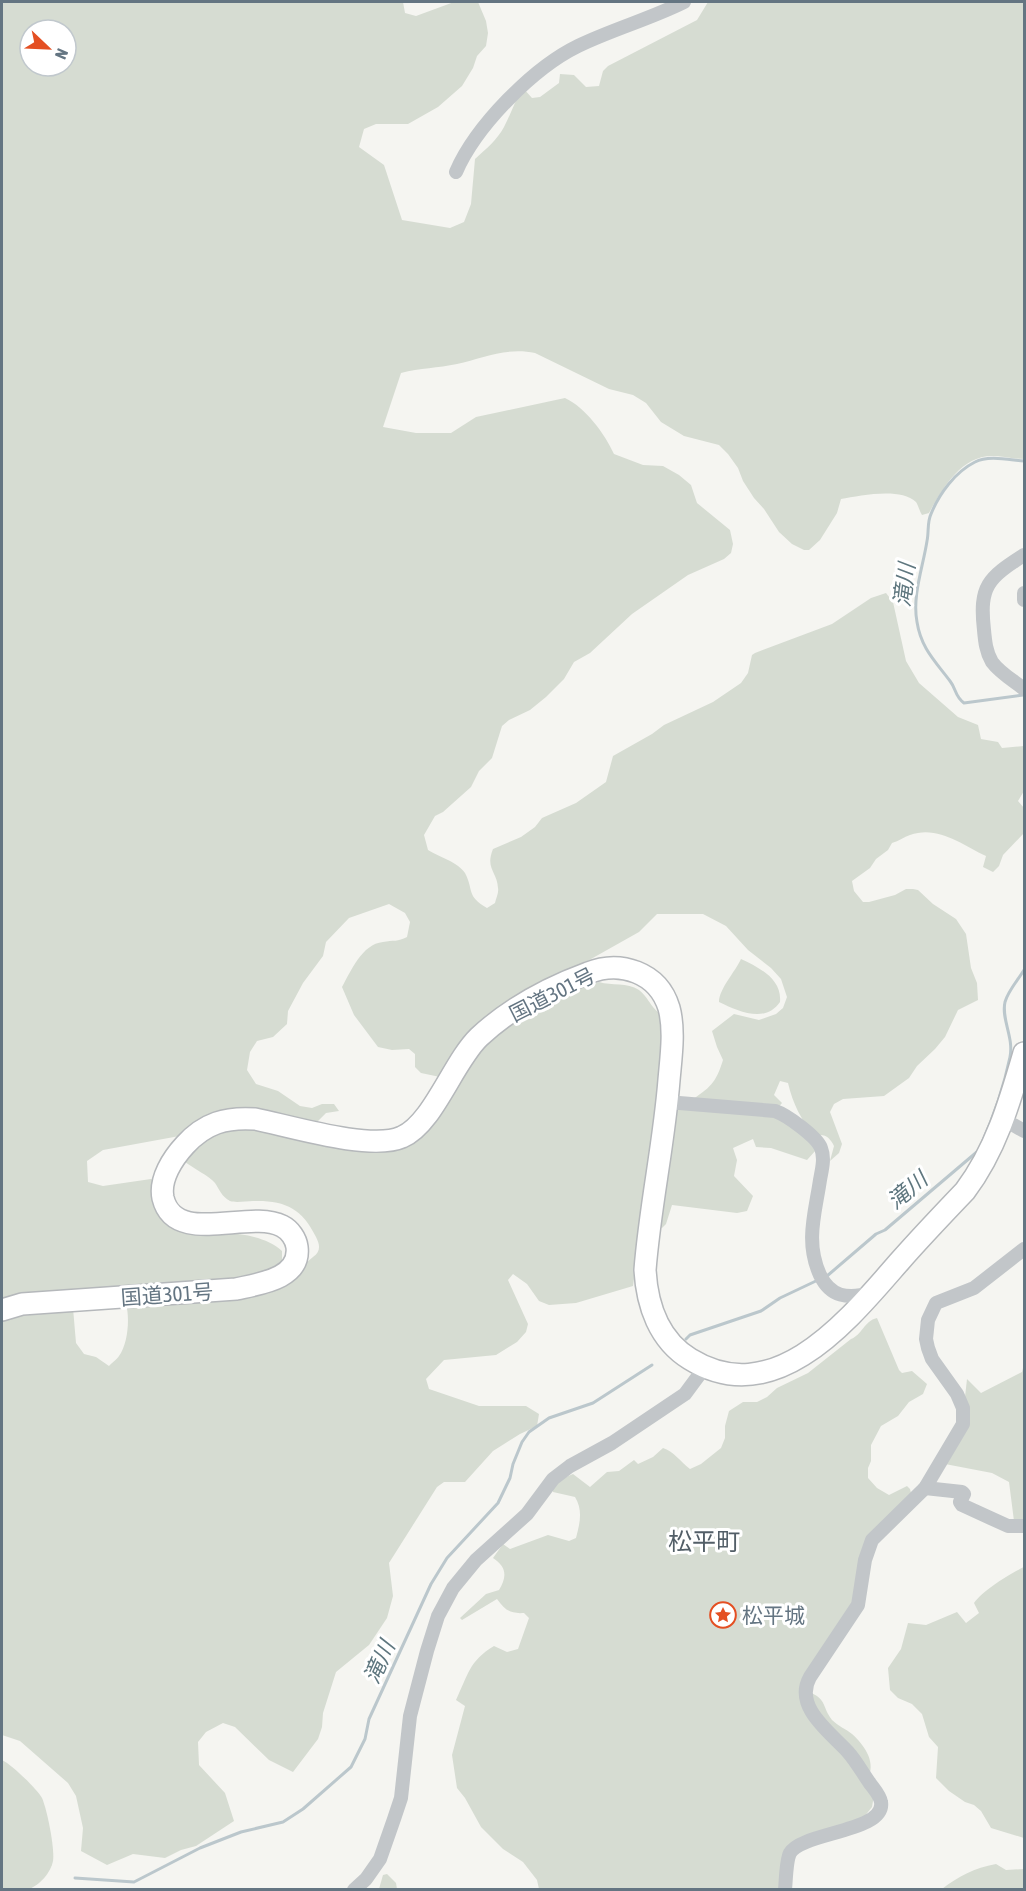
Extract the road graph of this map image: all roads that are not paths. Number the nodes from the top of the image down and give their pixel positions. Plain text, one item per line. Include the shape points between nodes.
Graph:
1 (684, 2) edge
2 (456, 172) dead end
3 (1024, 555) edge
4 (1024, 593) edge
5 (1024, 600) edge
6 (1024, 689) edge
7 (1024, 1053) edge
8 (667, 1102) junction
9 (1003, 1119) junction
10 (1024, 1131) edge
11 (1024, 1250) edge
12 (872, 1294) junction
13 (2, 1310) edge
14 (705, 1367) junction
15 (925, 1488) junction
16 (1024, 1526) edge
17 (354, 1890) edge
18 (785, 1890) edge

1 - 2 street via 579,46 545,65 492,119
3 - 6 street via 998,572 981,605 993,662
4 - 5 street
7 - 9 highway, 国道301号
8 - 12 street via 779,1112 808,1131 820,1145 823,1158 811,1251 829,1289 842,1295
8 - 13 highway, 国道301号 via 671,1021 664,996 640,972 613,966 598,969 567,981 491,1026 462,1058 422,1120 402,1137 360,1141 240,1118 215,1123 187,1142 165,1178 162,1192 167,1209 194,1225 255,1221 282,1226 297,1245 297,1256 286,1273 236,1289 22,1304
8 - 14 highway, 国道301号 via 646,1286 662,1331 686,1356
9 - 10 street
9 - 12 highway, 国道301号 via 977,1175
11 - 15 street via 974,1288 936,1303 928,1320 928,1348 957,1394 964,1417
12 - 14 highway, 国道301号 via 814,1348 775,1369 735,1373
14 - 17 street via 685,1394 553,1479 527,1514 476,1560 453,1587 429,1642 413,1705 401,1798 380,1859
15 - 16 street via 962,1492 962,1505 1008,1526
15 - 18 street via 872,1540 858,1605 810,1677 806,1690 814,1715 850,1754 878,1794 881,1807 877,1814 857,1826 794,1849

